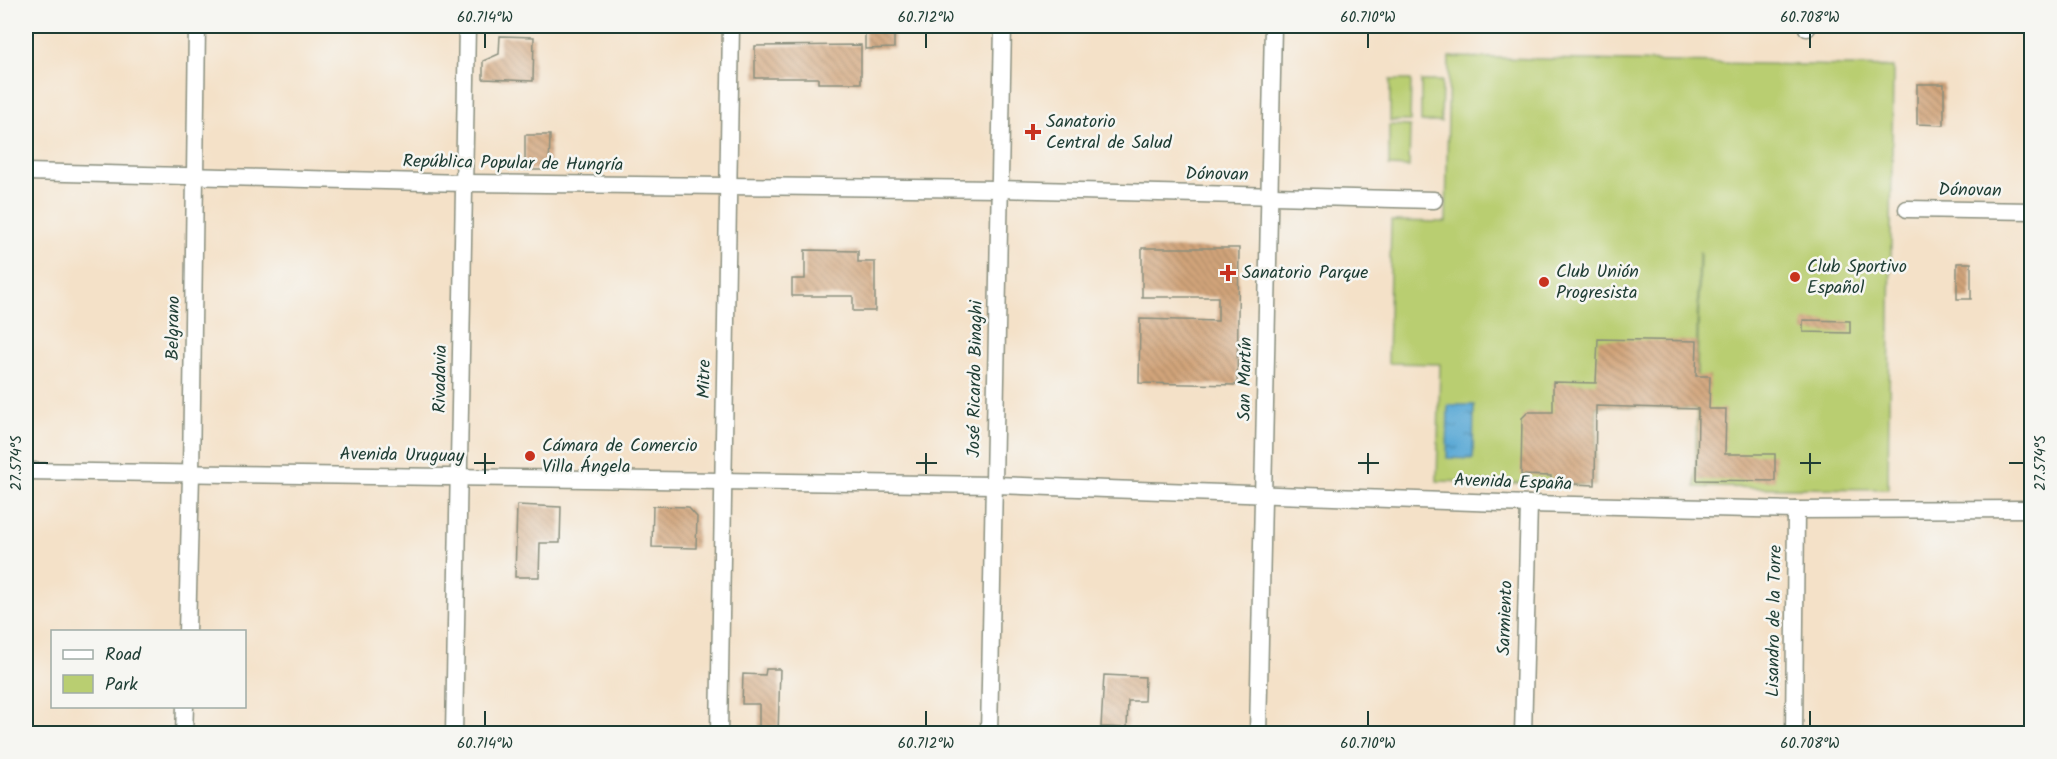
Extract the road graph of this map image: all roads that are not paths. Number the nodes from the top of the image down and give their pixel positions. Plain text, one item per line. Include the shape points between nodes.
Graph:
1 (197, 26) edge
2 (467, 26) edge
3 (731, 26) edge
4 (1003, 26) edge
5 (1273, 26) edge
6 (26, 172) edge
7 (196, 176) junction
8 (464, 183) junction
9 (728, 186) junction
10 (999, 189) junction
11 (1270, 196) junction
12 (1434, 200) dead end
13 (1907, 209) dead end
14 (2031, 211) edge
15 (26, 471) edge
16 (191, 474) junction
17 (459, 476) junction
18 (723, 481) junction
19 (994, 485) junction
20 (1264, 495) junction
21 (1529, 504) junction
22 (2031, 509) edge
23 (1796, 510) junction
24 (187, 630) edge
25 (185, 708) edge
26 (184, 734) edge
27 (454, 734) edge
28 (720, 734) edge
29 (989, 734) edge
30 (1258, 734) edge
31 (1522, 734) edge
32 (1794, 734) edge

1 - 7 street, Belgrano
2 - 8 street, Rivadavia
3 - 9 street, Mitre
4 - 10 street, José Ricardo Binaghi
5 - 11 street, San Martín
6 - 7 street, República Popular de Hungría
7 - 8 street, República Popular de Hungría
7 - 16 street, Belgrano
8 - 9 street, República Popular de Hungría
8 - 17 street, Rivadavia
9 - 10 street, República Popular de Hungría
9 - 18 street, Mitre
10 - 11 street, Dónovan
10 - 19 street, José Ricardo Binaghi
11 - 12 street, Dónovan
11 - 20 street, San Martín
13 - 14 street, Dónovan
15 - 16 street, Avenida Uruguay
16 - 17 street, Avenida Uruguay
16 - 24 street, Belgrano
17 - 18 street, Avenida Uruguay
17 - 27 street, Rivadavia
18 - 19 street, Avenida Uruguay
18 - 28 street, Mitre
19 - 20 street, Avenida España
19 - 29 street, José Ricardo Binaghi
20 - 21 street, Avenida España
20 - 30 street, San Martín
21 - 23 street, Avenida España
21 - 31 street, Sarmiento
22 - 23 street, Avenida España
23 - 32 street, Lisandro de la Torre
25 - 26 street

